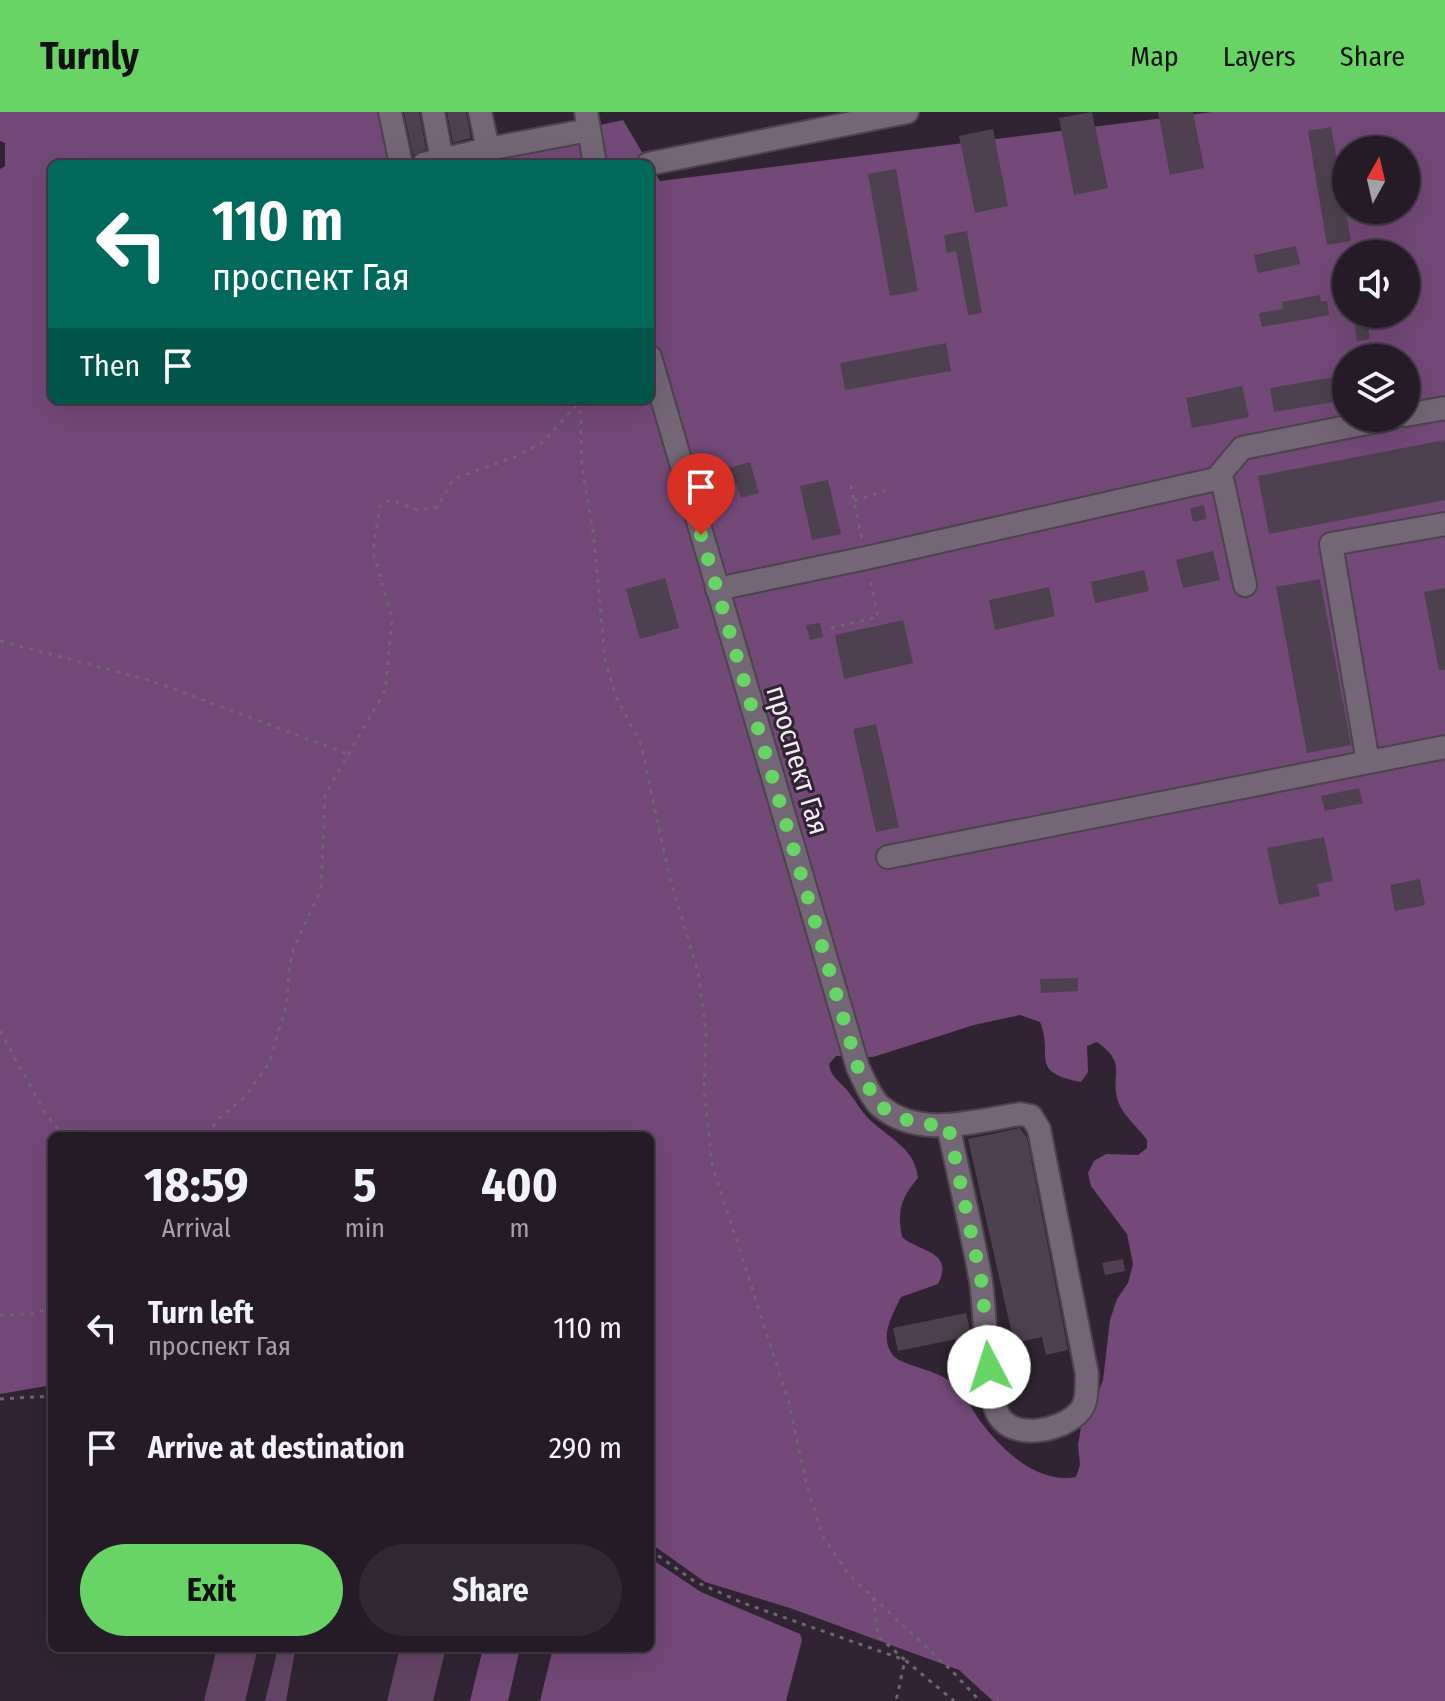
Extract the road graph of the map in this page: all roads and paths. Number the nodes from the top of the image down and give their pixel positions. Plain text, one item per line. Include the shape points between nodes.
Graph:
1 (390, 112) edge
2 (433, 112) edge
3 (480, 112) edge
4 (907, 112) edge
5 (587, 121) edge
6 (488, 149) junction
7 (400, 160) edge
8 (433, 160) edge
9 (441, 160) edge
10 (594, 160) edge
11 (654, 163) edge
12 (654, 371) edge
13 (577, 404) edge
14 (580, 404) edge
15 (1445, 408) edge
16 (1420, 412) edge
17 (1332, 430) edge
18 (1216, 479) junction
19 (888, 490) dead end
20 (854, 501) dead end
21 (1445, 524) edge
22 (1245, 585) dead end
23 (717, 589) junction
24 (0, 641) edge
25 (1445, 747) edge
26 (348, 754) junction
27 (1368, 762) junction
28 (888, 857) dead end
29 (0, 1031) edge
30 (948, 1125) junction
31 (61, 1132) edge
32 (210, 1132) edge
33 (48, 1309) edge
34 (0, 1315) edge
35 (48, 1396) edge
36 (0, 1399) edge
37 (654, 1553) edge
38 (873, 1598) junction
39 (905, 1660) junction
40 (896, 1701) edge
41 (954, 1701) edge
42 (980, 1701) edge

1 - 7 street
2 - 8 street
3 - 6 street
4 - 11 street
5 - 6 street
5 - 10 street
6 - 9 street
12 - 23 street, проспект Гая
13 - 26 path via 543,442 453,479 438,507 418,510 391,500 380,505 373,552 392,619 385,691
14 - 38 path via 582,466 605,660 616,697 641,744 669,875 698,972 712,1164 789,1403 823,1537
15 - 16 street
17 - 18 street via 1242,448
18 - 22 street via 1223,483
18 - 23 street
19 - 20 path
21 - 27 street via 1331,544
23 - 30 street, проспект Гая via 858,1068 879,1106 915,1124
24 - 26 path via 152,681
25 - 27 street
26 - 32 path via 325,795 321,890 293,949 287,1004 269,1063
27 - 28 street
29 - 31 path
30 - 30 street, проспект Гая via 1020,1114 1031,1116 1039,1129 1087,1374 1086,1399 1078,1414 1061,1424 1034,1431 1013,1427 999,1417 992,1394 982,1284
33 - 34 path
35 - 36 path
37 - 39 path via 694,1581 743,1603
38 - 39 path via 878,1636
38 - 42 path
39 - 40 path
39 - 41 path

